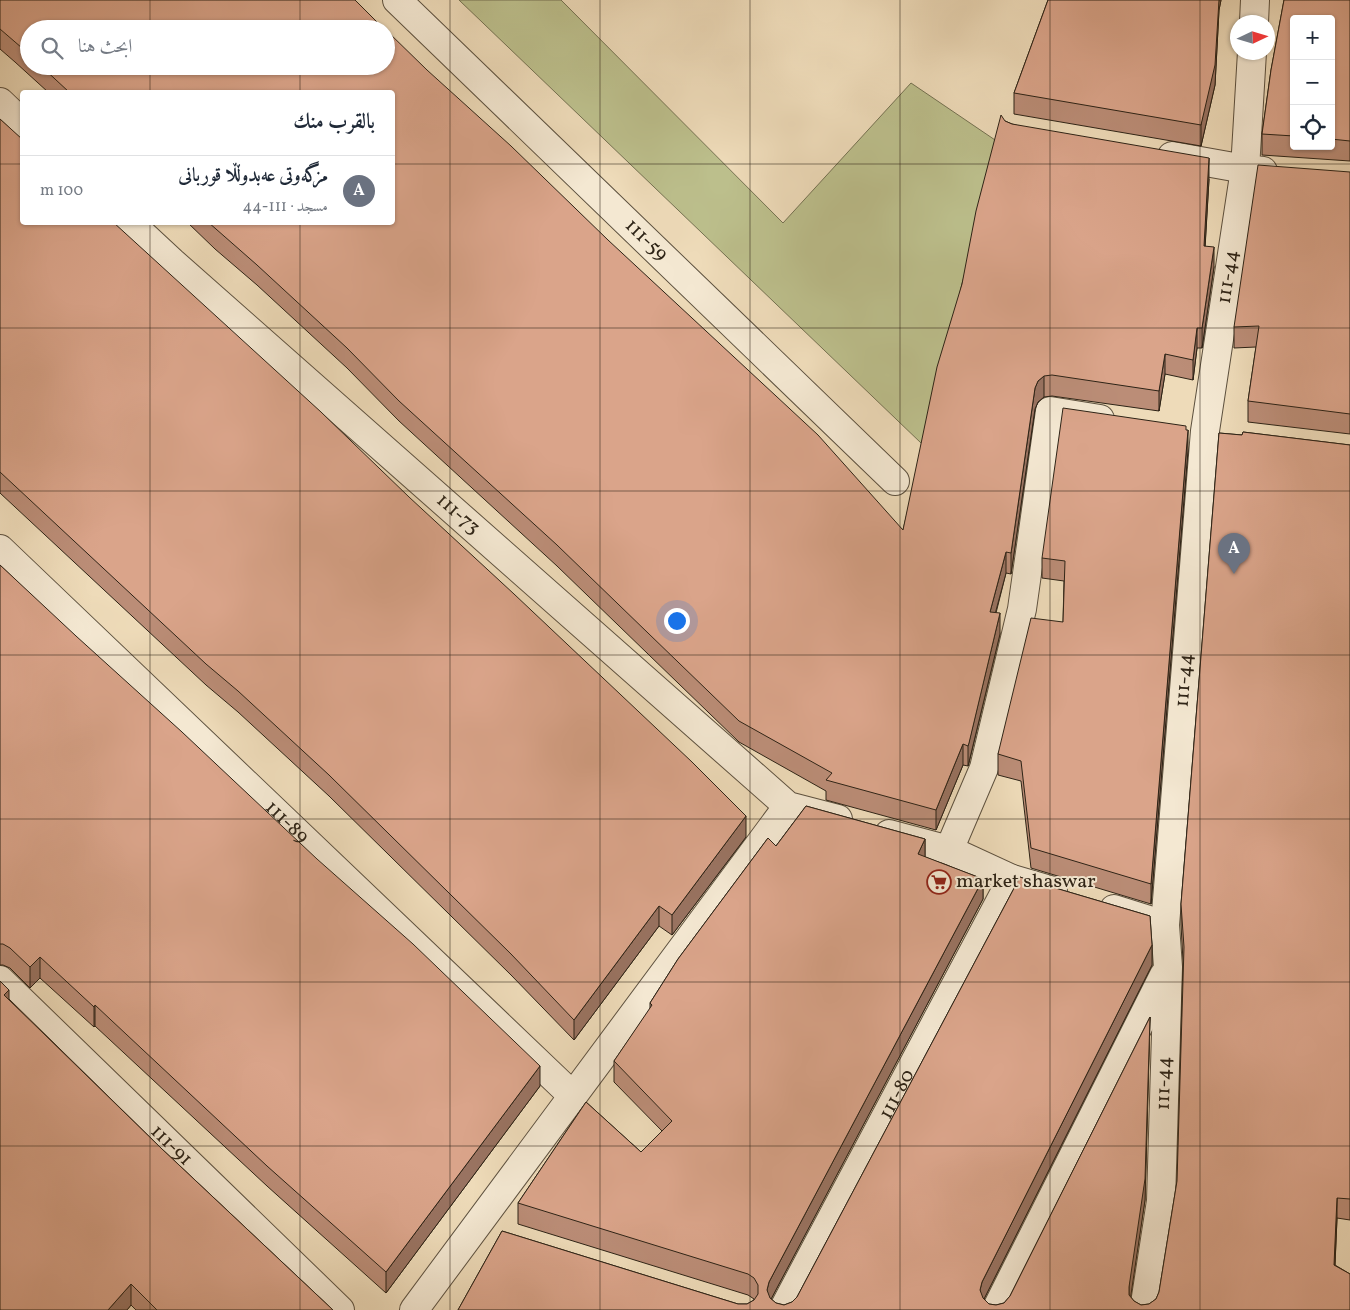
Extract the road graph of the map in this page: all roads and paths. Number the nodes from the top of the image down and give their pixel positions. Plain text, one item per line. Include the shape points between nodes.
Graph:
1 (397, 0) edge
2 (1255, 0) edge
3 (1254, 15) edge
4 (1252, 60) edge
5 (0, 102) edge
6 (20, 121) edge
7 (1150, 152) edge
8 (1245, 169) junction
9 (1284, 172) edge
10 (132, 225) edge
11 (1125, 423) edge
12 (1178, 428) edge
13 (1215, 432) junction
14 (895, 481) dead end
15 (0, 549) edge
16 (788, 806) junction
17 (948, 850) junction
18 (1012, 878) junction
19 (1165, 925) junction
20 (1168, 967) junction
21 (0, 980) edge
22 (572, 1096) junction
23 (475, 1228) junction
24 (503, 1236) edge
25 (340, 1310) edge
26 (414, 1310) edge
27 (783, 1310) edge
28 (996, 1310) edge
29 (1144, 1310) edge

1 - 14 street, 111-59
2 - 3 street
4 - 8 street, 111-44
5 - 6 street
7 - 8 street
8 - 9 street
8 - 13 street, 111-44
10 - 16 street, 111-73
11 - 17 street via 1050,410 1022,608 984,768
12 - 13 street
13 - 19 street, 111-44
15 - 22 street, 111-89
16 - 17 street
16 - 22 street
17 - 18 street
18 - 19 street
18 - 27 street, 111-80
19 - 20 street, 111-44
20 - 28 street
20 - 29 street, 111-44 via 1161,1201
21 - 25 street, 111-91
22 - 23 street
23 - 24 street
23 - 26 street

